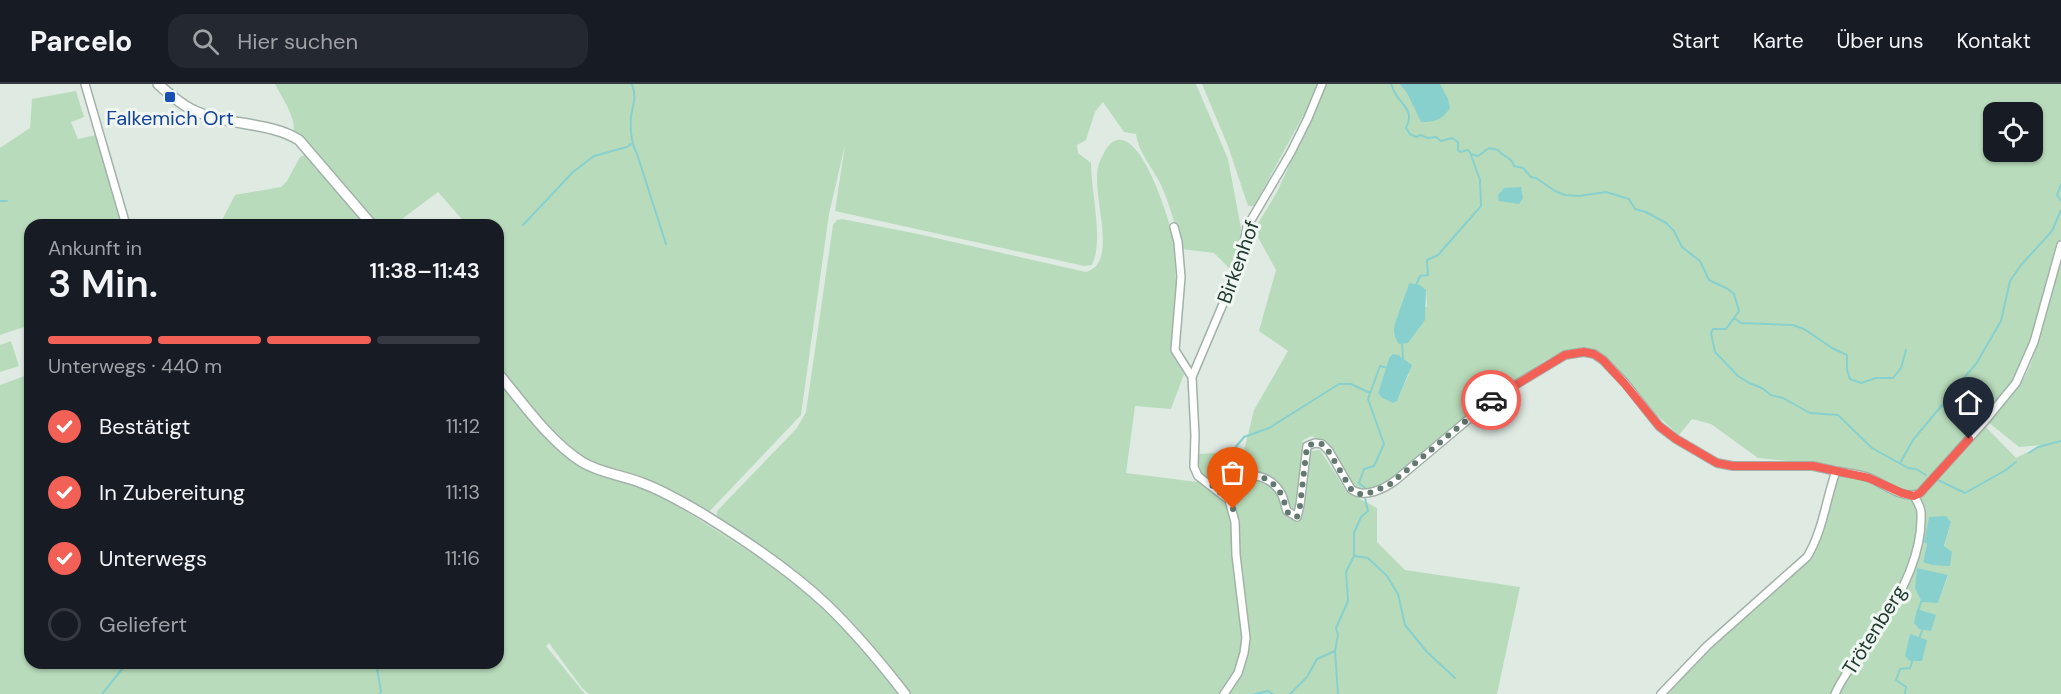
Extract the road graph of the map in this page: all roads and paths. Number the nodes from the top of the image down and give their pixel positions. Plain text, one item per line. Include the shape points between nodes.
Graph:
1 (85, 84) edge
2 (158, 84) edge
3 (1322, 84) edge
4 (124, 219) edge
5 (367, 219) edge
6 (1174, 227) dead end
7 (2061, 245) edge
8 (1192, 377) junction
9 (504, 380) edge
10 (1836, 471) junction
11 (1212, 486) junction
12 (1914, 496) junction
13 (905, 694) edge
14 (1224, 694) edge
15 (1661, 694) edge
16 (1835, 694) edge

1 - 4 street
2 - 5 street via 191,109 294,136
3 - 8 street, Birkenhof via 1291,152 1247,227 1242,253
6 - 8 street, Birkenhof via 1181,277 1175,350
7 - 12 street via 2034,342 2016,382
8 - 11 street, Birkenhof via 1194,467 1198,476
9 - 13 street via 541,424 580,461 671,496 736,535 796,579 828,606
10 - 11 street via 1813,466 1733,466 1711,460 1659,426 1603,360 1584,352 1565,355 1505,391 1396,480 1364,495 1351,489 1329,452 1315,443 1307,446 1297,517 1287,512 1282,495 1268,479 1234,476
10 - 12 street via 1869,478
10 - 15 street via 1819,533 1807,557 1707,646
11 - 14 street, Birkenhof via 1229,500 1233,509 1246,638 1238,674
12 - 16 street, Trötenberg via 1921,510 1911,567 1895,603

